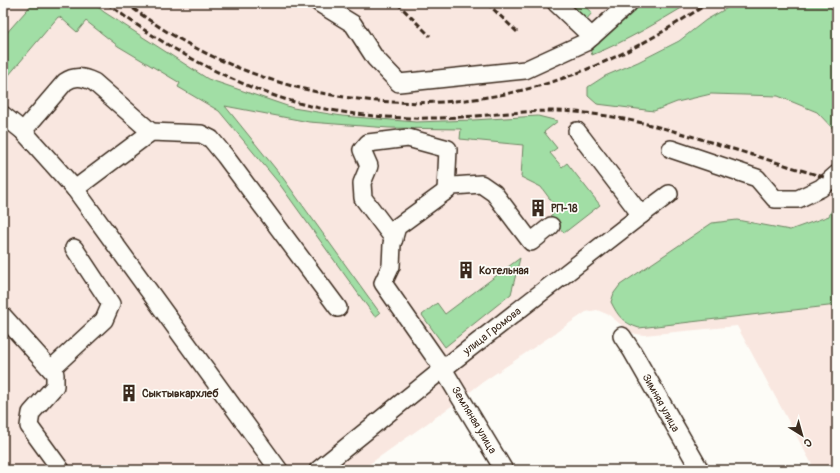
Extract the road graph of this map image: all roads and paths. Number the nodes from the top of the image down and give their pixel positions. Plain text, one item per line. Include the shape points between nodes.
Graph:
1 (319, 3) edge
2 (556, 3) edge
3 (629, 3) edge
4 (592, 37) junction
5 (3, 115) edge
6 (23, 131) junction
7 (151, 132) junction
8 (577, 132) dead end
9 (671, 149) dead end
10 (837, 174) edge
11 (75, 189) junction
12 (446, 191) junction
13 (669, 194) dead end
14 (641, 215) junction
15 (551, 226) dead end
16 (394, 239) junction
17 (74, 248) dead end
18 (338, 308) dead end
19 (3, 316) edge
20 (622, 336) dead end
21 (444, 369) junction
22 (51, 370) junction
23 (61, 470) edge
24 (279, 470) edge
25 (318, 470) edge
26 (504, 470) edge
27 (700, 470) edge

1 - 4 street via 353,24 375,58 399,83 525,70
2 - 4 street
3 - 4 street
5 - 6 street
6 - 7 street via 65,82 78,77 94,82
6 - 11 street
7 - 11 street
7 - 18 street via 201,134 211,139
8 - 14 street
9 - 10 street via 757,178 775,200 798,199 821,188
11 - 24 street
12 - 15 street via 453,186 482,184 494,193 531,242
12 - 16 street via 397,227
12 - 16 street via 448,149 408,138 368,143 362,150 369,166 362,183 363,198
13 - 14 street, улица Громова
14 - 21 street, улица Громова
16 - 21 street, Земляная улица via 391,266 383,283
17 - 22 street via 111,304 104,320
19 - 22 street
20 - 27 street, Зимняя улица
21 - 25 street, улица Громова
21 - 26 street, Земляная улица
22 - 23 street via 55,374 55,386 31,413 29,426

